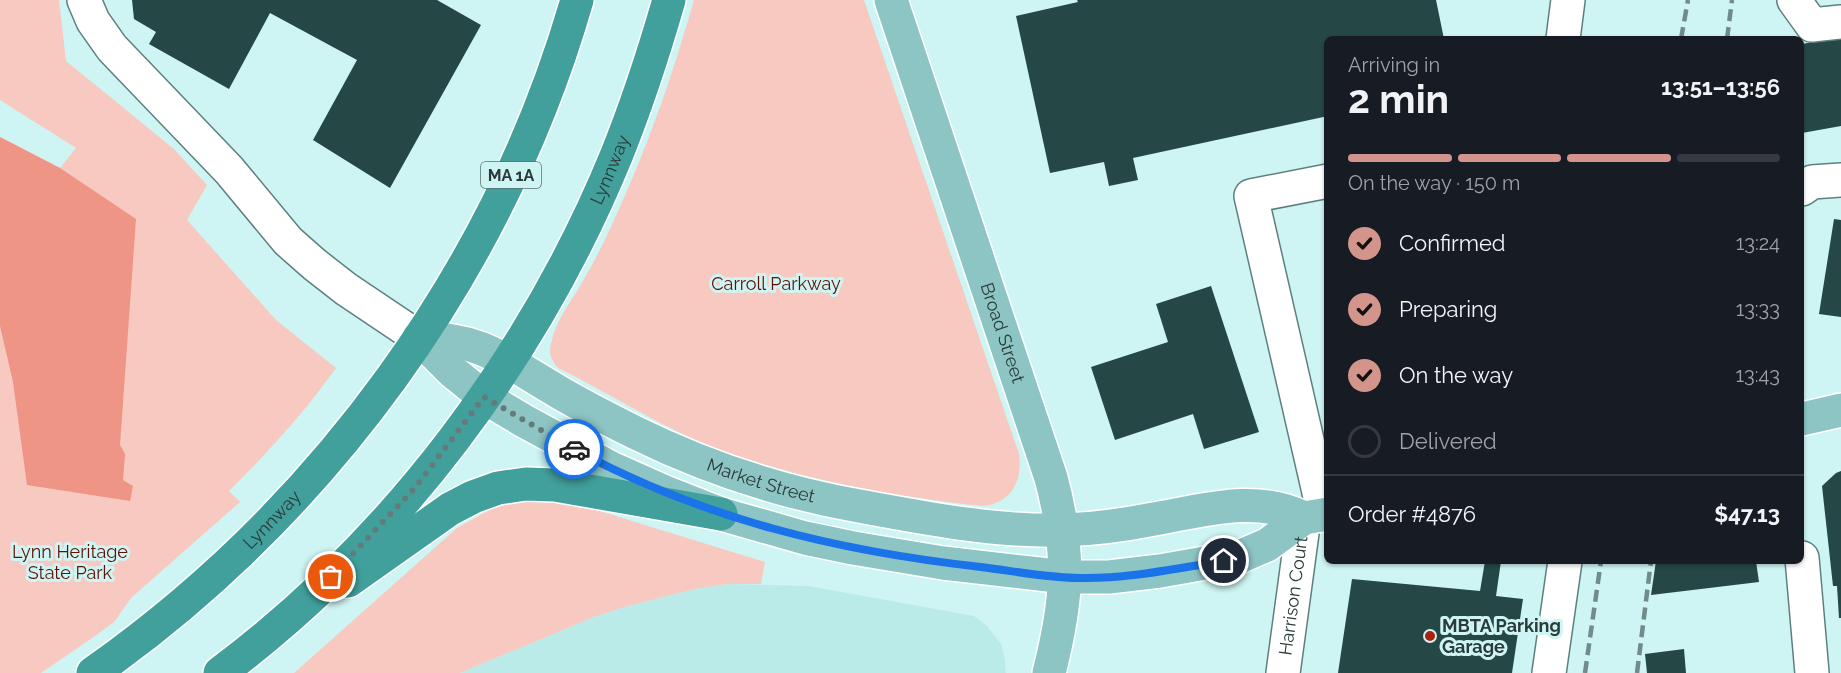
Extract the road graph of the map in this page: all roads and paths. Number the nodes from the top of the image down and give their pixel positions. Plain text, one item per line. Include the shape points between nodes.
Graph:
1 (84, 0) edge
2 (577, 0) edge
3 (669, 0) edge
4 (891, 0) edge
5 (1568, 0) edge
6 (1794, 0) edge
7 (1841, 22) edge
8 (1563, 36) edge
9 (1841, 180) edge
10 (1324, 181) edge
11 (1804, 188) edge
12 (419, 338) junction
13 (508, 361) junction
14 (484, 397) junction
15 (1841, 410) edge
16 (1804, 419) edge
17 (721, 514) junction
18 (1319, 515) edge
19 (1063, 530) junction
20 (1565, 564) edge
21 (1803, 564) edge
22 (1066, 577) junction
23 (223, 670) edge
24 (93, 673) edge
25 (1049, 673) edge
26 (1283, 673) edge
27 (1549, 673) edge
28 (1812, 673) edge

1 - 12 street via 112,48 229,170 288,241 346,289
2 - 12 highway, Lynnway / MA 1A via 545,96 512,172 462,268
3 - 13 highway, Lynnway via 612,166 568,258
4 - 19 main road, Broad Street via 1052,478
5 - 8 street
6 - 7 street via 1812,25
9 - 11 street via 1812,182
10 - 18 street via 1251,196
12 - 13 main road via 457,340
12 - 14 main road
12 - 24 highway, Lynnway via 358,422 281,512 199,591
13 - 14 highway, Lynnway
13 - 19 main road, Market Street via 665,447 747,478 856,506 984,525
14 - 17 main road via 639,481
14 - 23 highway, Lynnway via 414,489 373,534 317,590
15 - 16 main road
17 - 22 main road via 837,544
17 - 23 highway via 555,485 526,484 486,492 450,508
18 - 19 main road via 1241,504
18 - 22 main road via 1239,557 1144,573
18 - 26 street, Harrison Court
19 - 22 main road, Broad Street
20 - 27 street
21 - 28 street
22 - 25 main road, Broad Street

